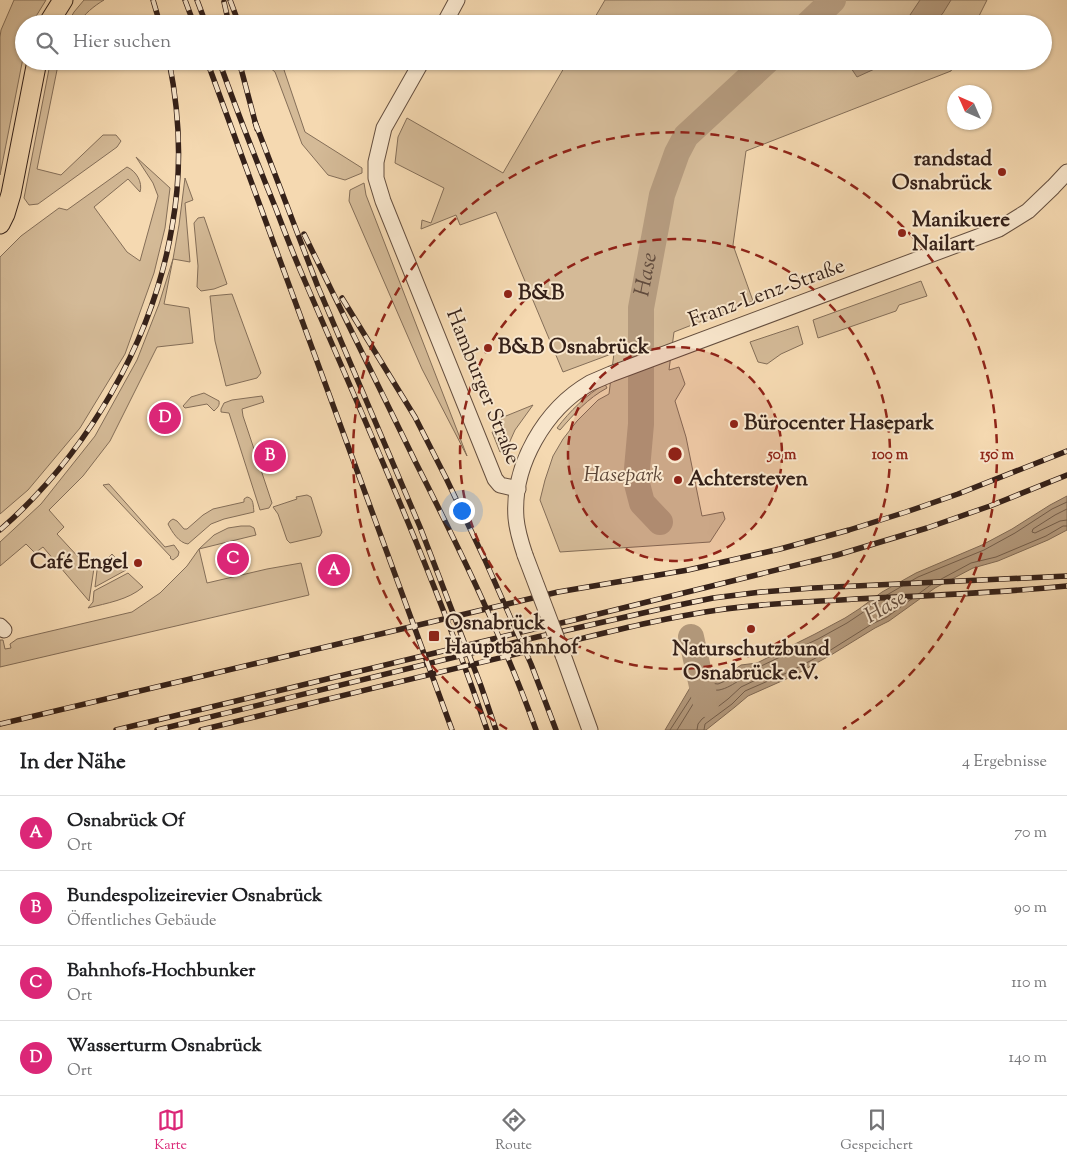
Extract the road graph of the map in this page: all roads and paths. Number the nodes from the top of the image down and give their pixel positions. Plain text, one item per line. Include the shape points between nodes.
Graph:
1 (63, 0) edge
2 (457, 0) edge
3 (54, 15) edge
4 (449, 15) edge
5 (35, 70) edge
6 (417, 70) edge
7 (1067, 172) edge
8 (0, 224) edge
9 (518, 489) junction
10 (590, 730) edge

1 - 3 main road
2 - 4 street
5 - 8 main road via 11,194
6 - 9 street, Hamburger Straße via 384,128 376,162 376,178 495,479 500,485
7 - 9 street, Franz-Lenz-Straße via 1028,211 999,229 591,383 556,410 544,426 532,446
9 - 10 street, Hamburger Straße, bridge via 516,519 525,555

